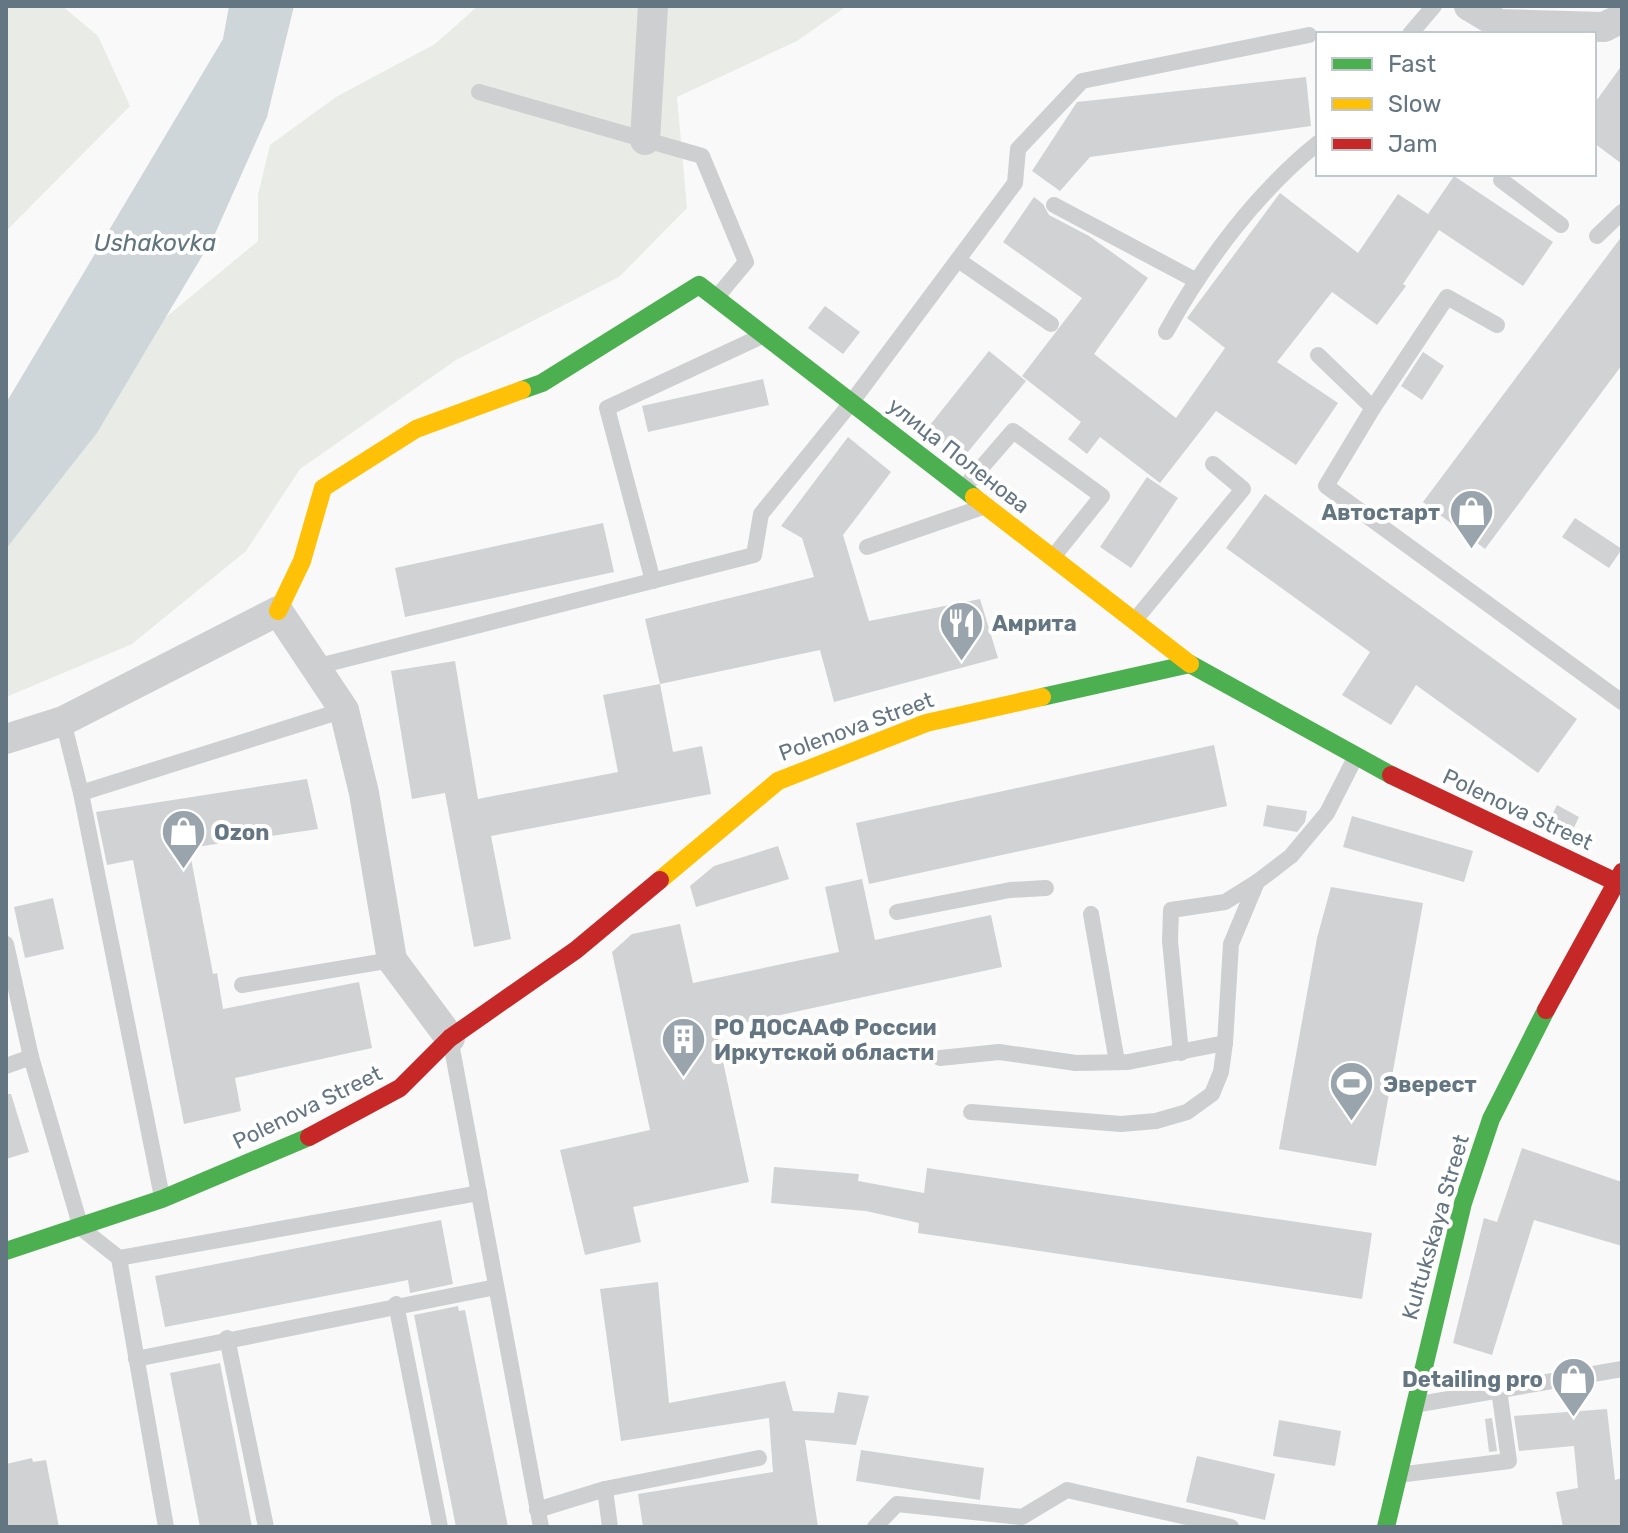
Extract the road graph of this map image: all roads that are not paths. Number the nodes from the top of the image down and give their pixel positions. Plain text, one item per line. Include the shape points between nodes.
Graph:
1 (653, 6) edge
2 (1434, 6) edge
3 (1469, 6) edge
4 (1622, 18) edge
5 (1590, 30) edge
6 (1412, 32) edge
7 (1309, 35) dead end
8 (479, 92) dead end
9 (645, 140) junction
10 (1316, 145) edge
11 (1500, 176) edge
12 (1054, 205) dead end
13 (1622, 212) edge
14 (1561, 225) dead end
15 (1597, 236) dead end
16 (958, 260) junction
17 (1195, 280) junction
18 (716, 298) junction
19 (1051, 324) dead end
20 (1497, 325) dead end
21 (1166, 332) dead end
22 (763, 335) junction
23 (1318, 355) dead end
24 (851, 403) junction
25 (1373, 408) junction
26 (1213, 464) dead end
27 (963, 489) junction
28 (985, 507) junction
29 (867, 547) dead end
30 (1053, 557) junction
31 (653, 581) junction
32 (278, 611) junction
33 (1134, 622) junction
34 (1190, 664) junction
35 (315, 667) junction
36 (1622, 702) edge
37 (344, 710) junction
38 (63, 721) junction
39 (6, 739) edge
40 (1356, 757) junction
41 (81, 793) junction
42 (1619, 877) edge
43 (1257, 882) junction
44 (1046, 888) dead end
45 (897, 912) dead end
46 (1091, 914) dead end
47 (6, 944) edge
48 (392, 960) junction
49 (242, 985) dead end
50 (450, 1038) junction
51 (1225, 1043) junction
52 (1181, 1053) junction
53 (31, 1057) junction
54 (940, 1058) dead end
55 (1117, 1062) junction
56 (6, 1066) edge
57 (971, 1112) dead end
58 (479, 1193) junction
59 (162, 1199) junction
60 (81, 1228) junction
61 (6, 1251) edge
62 (119, 1258) junction
63 (496, 1287) junction
64 (396, 1304) junction
65 (227, 1338) junction
66 (136, 1359) junction
67 (1622, 1369) edge
68 (1499, 1390) junction
69 (1412, 1405) junction
70 (759, 1458) dead end
71 (1397, 1476) junction
72 (605, 1489) junction
73 (1010, 1516) junction
74 (539, 1519) edge
75 (166, 1527) edge
76 (266, 1527) edge
77 (440, 1527) edge
78 (610, 1527) edge
79 (875, 1527) edge
80 (992, 1527) edge
81 (1231, 1527) edge
82 (1386, 1527) edge

1 - 9 street
2 - 6 lane
3 - 5 street via 1499,24
4 - 5 street
7 - 16 lane via 1082,81 1018,149 1015,183
8 - 9 lane
9 - 18 lane via 702,156 746,262
10 - 17 lane via 1290,166
11 - 14 lane
12 - 17 lane
13 - 15 lane
16 - 19 lane
16 - 24 lane
17 - 21 lane
18 - 22 street, улица Поленова
18 - 32 street, улица Поленова via 699,285 542,383 416,429 323,488 302,561
20 - 25 lane via 1447,297
22 - 24 street, улица Поленова
22 - 31 lane via 607,408
23 - 25 lane
24 - 27 street, улица Поленова
24 - 31 lane via 761,514 754,555
25 - 36 lane via 1326,486
26 - 33 lane via 1243,489
27 - 28 street, улица Поленова
27 - 30 lane via 1013,431 1102,496
28 - 29 lane
28 - 30 street, улица Поленова
30 - 33 street, улица Поленова
31 - 35 lane
32 - 35 street
32 - 38 street
33 - 34 street, улица Поленова
34 - 40 street, Polenova Street
34 - 50 street, Polenova Street via 926,723 778,781 576,950
35 - 37 street
37 - 41 lane
37 - 48 street
38 - 39 street
38 - 41 lane
40 - 42 street, Polenova Street
40 - 43 lane via 1327,813 1291,856
41 - 59 lane
42 - 69 street, Kultukskaya Street via 1491,1119 1463,1203
43 - 51 lane via 1231,944
43 - 52 lane via 1225,902 1171,910
44 - 45 lane
46 - 55 lane
47 - 53 lane
48 - 49 lane
48 - 50 street
50 - 58 lane
50 - 59 street, Polenova Street via 400,1088 302,1141
51 - 52 lane
51 - 57 lane via 1212,1094 1187,1112 1156,1121 1121,1124
52 - 55 lane
53 - 56 lane
53 - 60 lane
54 - 55 lane via 999,1052 1076,1063
58 - 62 lane
58 - 63 lane
59 - 60 street, Polenova Street
60 - 61 street, Polenova Street
60 - 62 lane
62 - 66 lane
63 - 64 lane
63 - 74 lane
64 - 65 lane
64 - 77 lane
65 - 66 lane
65 - 76 lane
66 - 75 lane
67 - 68 lane
68 - 69 lane
68 - 71 lane via 1509,1461
69 - 71 street, Kultukskaya Street
70 - 72 lane
71 - 82 street, Kultukskaya Street
72 - 74 lane
72 - 78 lane
73 - 79 lane via 897,1504
73 - 80 lane
73 - 81 lane via 1022,1517 1067,1490

